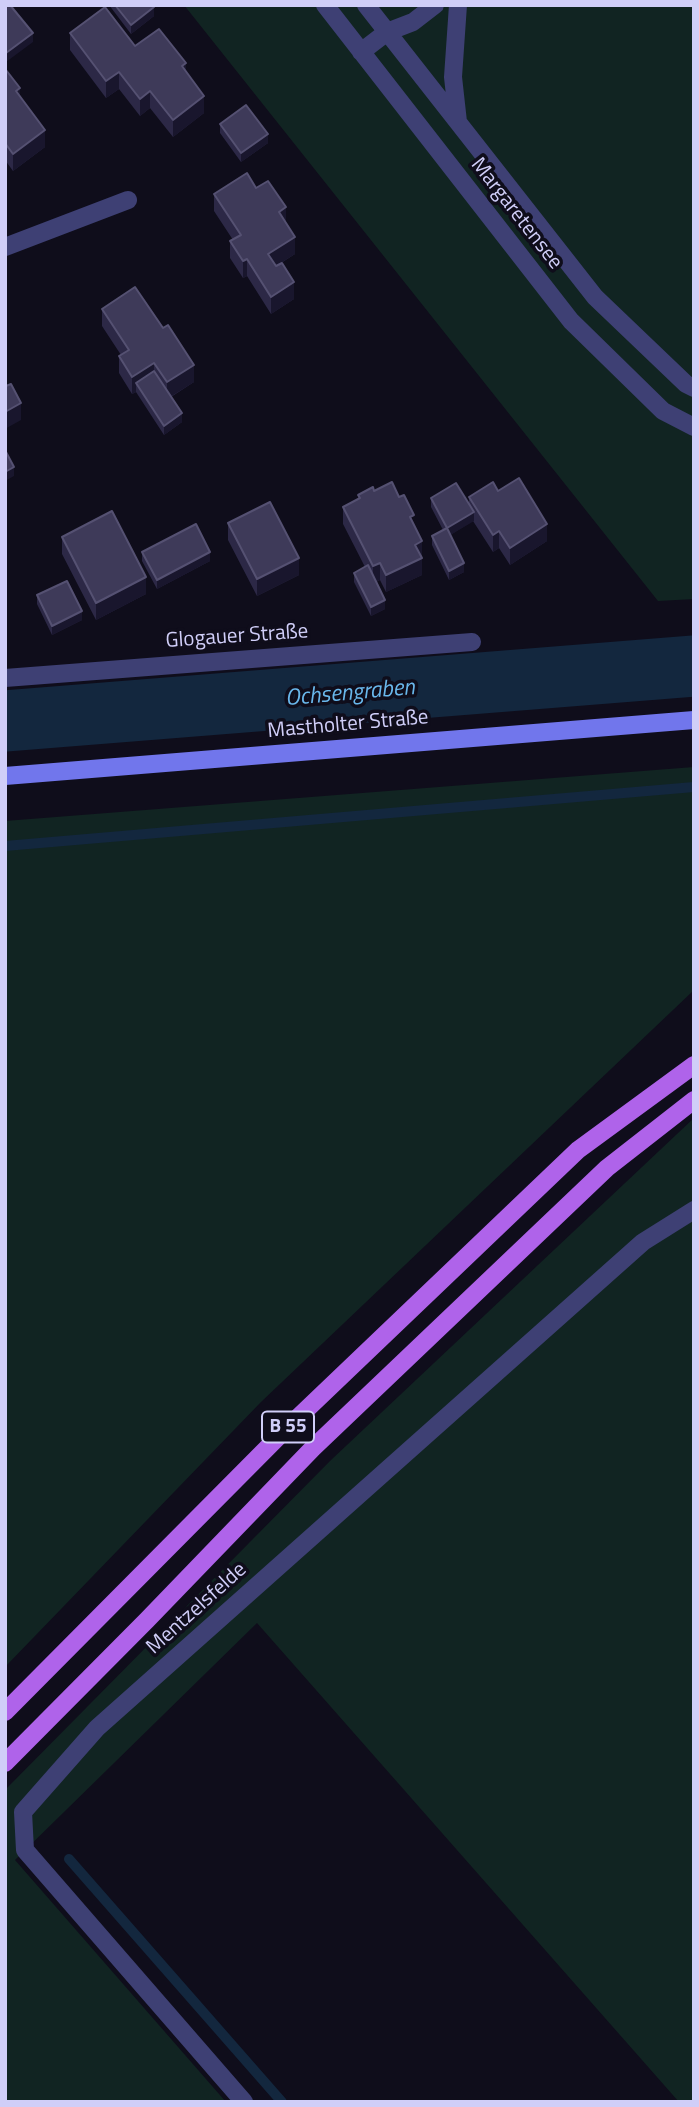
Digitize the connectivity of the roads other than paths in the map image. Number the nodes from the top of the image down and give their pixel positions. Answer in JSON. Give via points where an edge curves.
{"nodes":[{"id":1,"x":325,"y":5,"type":"edge"},
{"id":2,"x":366,"y":5,"type":"edge"},
{"id":3,"x":435,"y":5,"type":"edge"},
{"id":4,"x":458,"y":5,"type":"edge"},
{"id":5,"x":387,"y":32,"type":"junction"},
{"id":6,"x":361,"y":52,"type":"junction"},
{"id":7,"x":458,"y":122,"type":"junction"},
{"id":8,"x":128,"y":200,"type":"dead end"},
{"id":9,"x":5,"y":247,"type":"edge"},
{"id":10,"x":694,"y":388,"type":"edge"},
{"id":11,"x":694,"y":428,"type":"edge"},
{"id":12,"x":472,"y":642,"type":"dead end"},
{"id":13,"x":5,"y":678,"type":"edge"},
{"id":14,"x":694,"y":720,"type":"edge"},
{"id":15,"x":5,"y":776,"type":"edge"},
{"id":16,"x":694,"y":1065,"type":"edge"},
{"id":17,"x":694,"y":1100,"type":"edge"},
{"id":18,"x":694,"y":1210,"type":"edge"},
{"id":19,"x":5,"y":1712,"type":"edge"},
{"id":20,"x":5,"y":1763,"type":"edge"},
{"id":21,"x":244,"y":2102,"type":"edge"}],
"edges":[{"from":1,"to":6,"type":"street","name":"Margaretensee"},
{"from":2,"to":5,"type":"street","name":"Margaretensee"},
{"from":3,"to":5,"type":"street","via":[[413,22]]},
{"from":4,"to":7,"type":"street","via":[[453,78]]},
{"from":5,"to":6,"type":"street"},
{"from":5,"to":7,"type":"street","name":"Margaretensee"},
{"from":6,"to":11,"type":"street","name":"Margaretensee","via":[[571,321],[663,411]]},
{"from":7,"to":10,"type":"street","name":"Margaretensee","via":[[595,297]]},
{"from":8,"to":9,"type":"street"},
{"from":12,"to":13,"type":"street","name":"Glogauer Straße"},
{"from":14,"to":15,"type":"street","name":"Mastholter Straße"},
{"from":16,"to":19,"type":"main road","number":"B 55","via":[[578,1150],[287,1428]]},
{"from":17,"to":20,"type":"main road","number":"B 55","via":[[607,1168],[323,1439]]},
{"from":18,"to":21,"type":"street","name":"Mentzelsfelde","via":[[643,1242],[97,1728],[23,1812],[25,1850]]}]}
